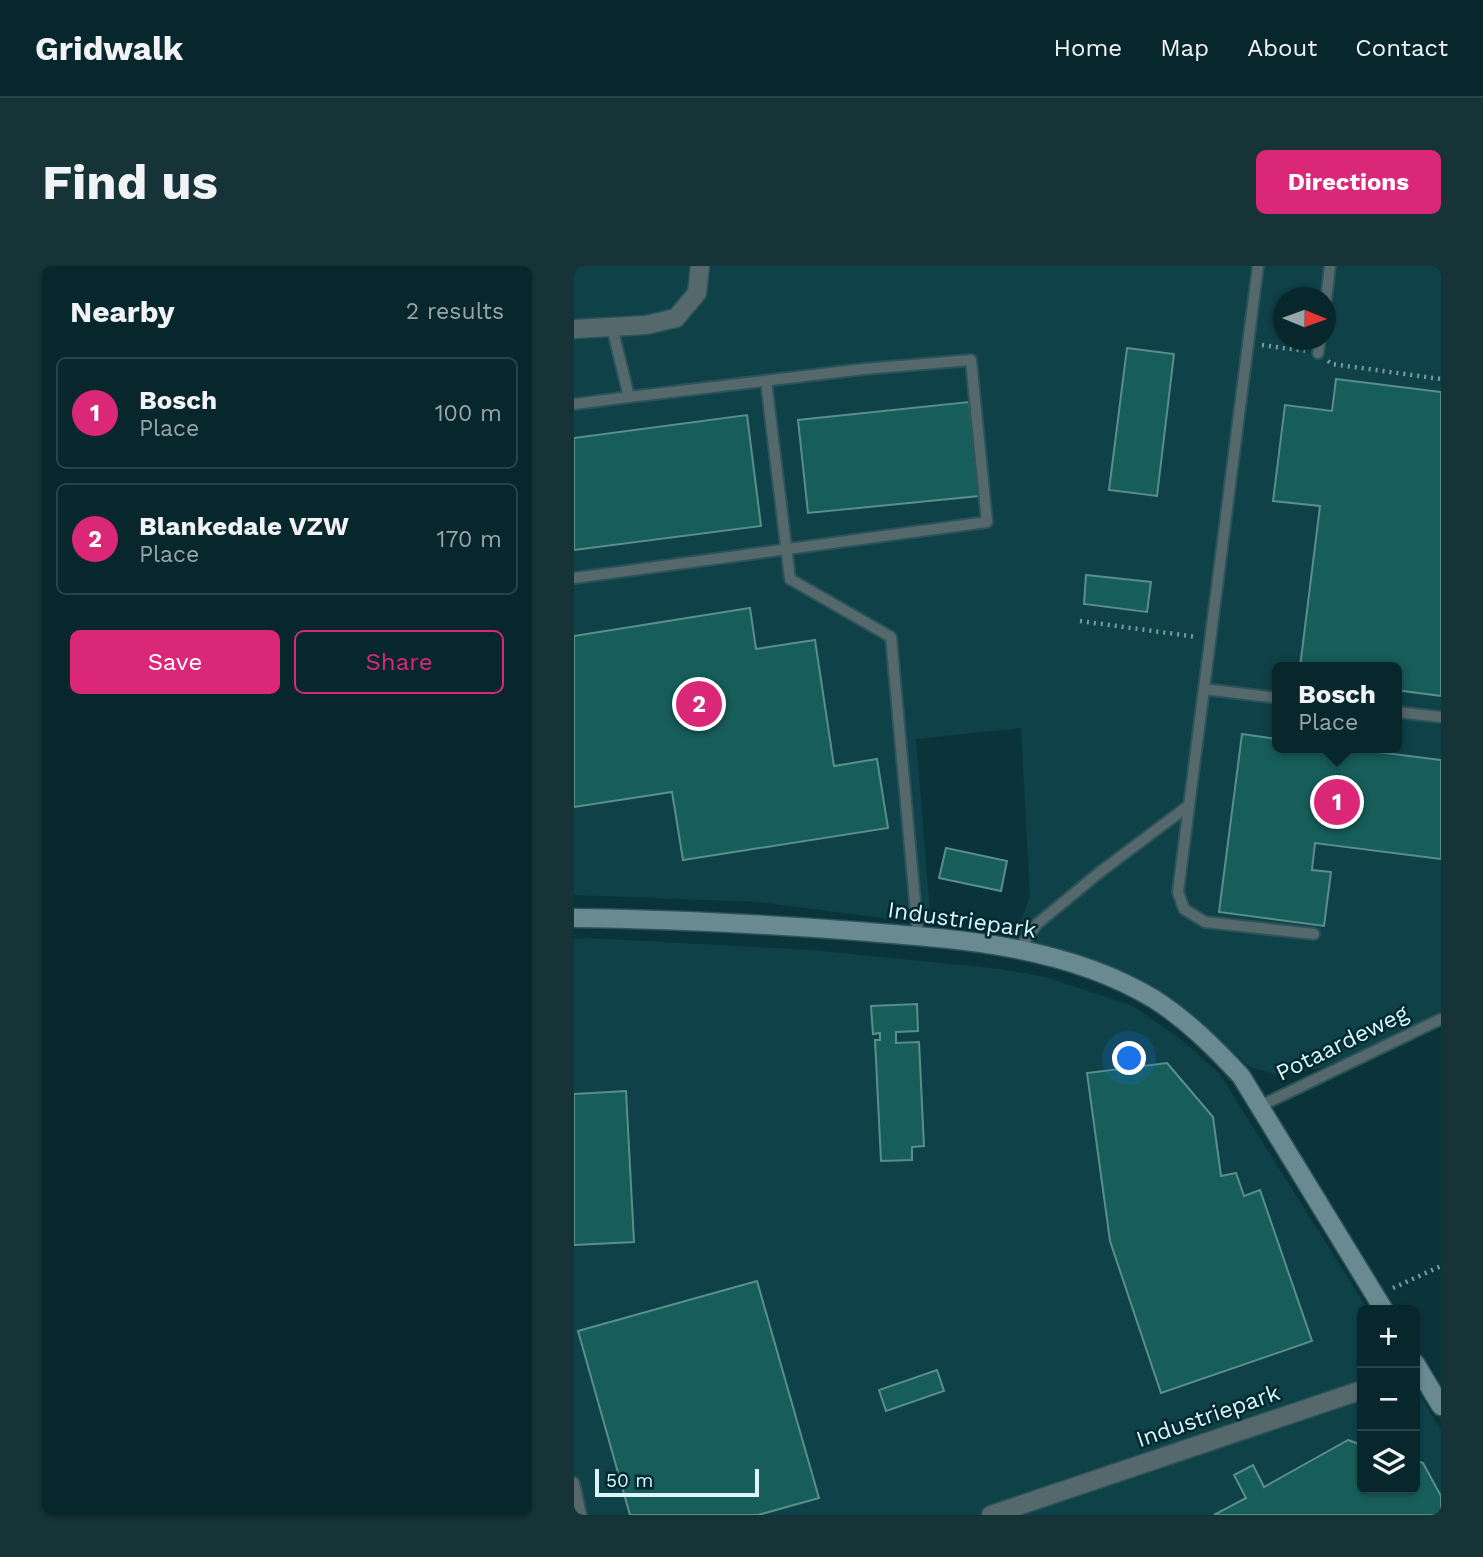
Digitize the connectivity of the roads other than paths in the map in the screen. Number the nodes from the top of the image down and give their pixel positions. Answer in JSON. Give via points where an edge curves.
{"nodes":[{"id":1,"x":700,"y":266,"type":"edge"},
{"id":2,"x":1258,"y":266,"type":"edge"},
{"id":3,"x":1330,"y":266,"type":"edge"},
{"id":4,"x":1327,"y":287,"type":"edge"},
{"id":5,"x":612,"y":327,"type":"junction"},
{"id":6,"x":574,"y":329,"type":"edge"},
{"id":7,"x":1318,"y":350,"type":"edge"},
{"id":8,"x":1318,"y":353,"type":"road end"},
{"id":9,"x":766,"y":381,"type":"junction"},
{"id":10,"x":629,"y":397,"type":"junction"},
{"id":11,"x":574,"y":404,"type":"edge"},
{"id":12,"x":786,"y":548,"type":"junction"},
{"id":13,"x":574,"y":578,"type":"edge"},
{"id":14,"x":1204,"y":689,"type":"junction"},
{"id":15,"x":1272,"y":697,"type":"edge"},
{"id":16,"x":1402,"y":713,"type":"edge"},
{"id":17,"x":1441,"y":717,"type":"edge"},
{"id":18,"x":1188,"y":806,"type":"junction"},
{"id":19,"x":574,"y":918,"type":"edge"},
{"id":20,"x":1314,"y":934,"type":"dead end"},
{"id":21,"x":918,"y":935,"type":"junction"},
{"id":22,"x":1019,"y":949,"type":"junction"},
{"id":23,"x":1441,"y":1019,"type":"edge"},
{"id":24,"x":1260,"y":1106,"type":"junction"},
{"id":25,"x":1380,"y":1303,"type":"edge"},
{"id":26,"x":1420,"y":1375,"type":"edge"},
{"id":27,"x":1357,"y":1392,"type":"edge"},
{"id":28,"x":1441,"y":1406,"type":"edge"},
{"id":29,"x":574,"y":1483,"type":"edge"},
{"id":30,"x":581,"y":1515,"type":"edge"},
{"id":31,"x":991,"y":1515,"type":"edge"}],
"edges":[{"from":1,"to":5,"type":"street","via":[[697,293],[676,318]]},
{"from":2,"to":14,"type":"lane"},
{"from":3,"to":4,"type":"lane"},
{"from":5,"to":6,"type":"street"},
{"from":5,"to":10,"type":"lane"},
{"from":7,"to":8,"type":"lane"},
{"from":9,"to":10,"type":"lane"},
{"from":9,"to":12,"type":"lane"},
{"from":9,"to":12,"type":"lane","via":[[971,360],[987,522]]},
{"from":10,"to":11,"type":"lane"},
{"from":12,"to":13,"type":"lane"},
{"from":12,"to":21,"type":"lane","via":[[790,579],[891,637]]},
{"from":14,"to":15,"type":"lane"},
{"from":14,"to":18,"type":"lane"},
{"from":16,"to":17,"type":"lane"},
{"from":18,"to":20,"type":"lane","via":[[1178,892],[1184,909],[1205,922]]},
{"from":18,"to":22,"type":"lane","via":[[1037,924]]},
{"from":19,"to":21,"type":"street","name":"Industriepark"},
{"from":21,"to":22,"type":"street","name":"Industriepark"},
{"from":22,"to":24,"type":"street","name":"Industriepark","via":[[1079,965],[1154,999],[1213,1045]]},
{"from":23,"to":24,"type":"lane","name":"Potaardeweg"},
{"from":24,"to":25,"type":"street","name":"Industriepark"},
{"from":26,"to":28,"type":"street"},
{"from":27,"to":31,"type":"street","name":"Industriepark"},
{"from":29,"to":30,"type":"lane"}]}
